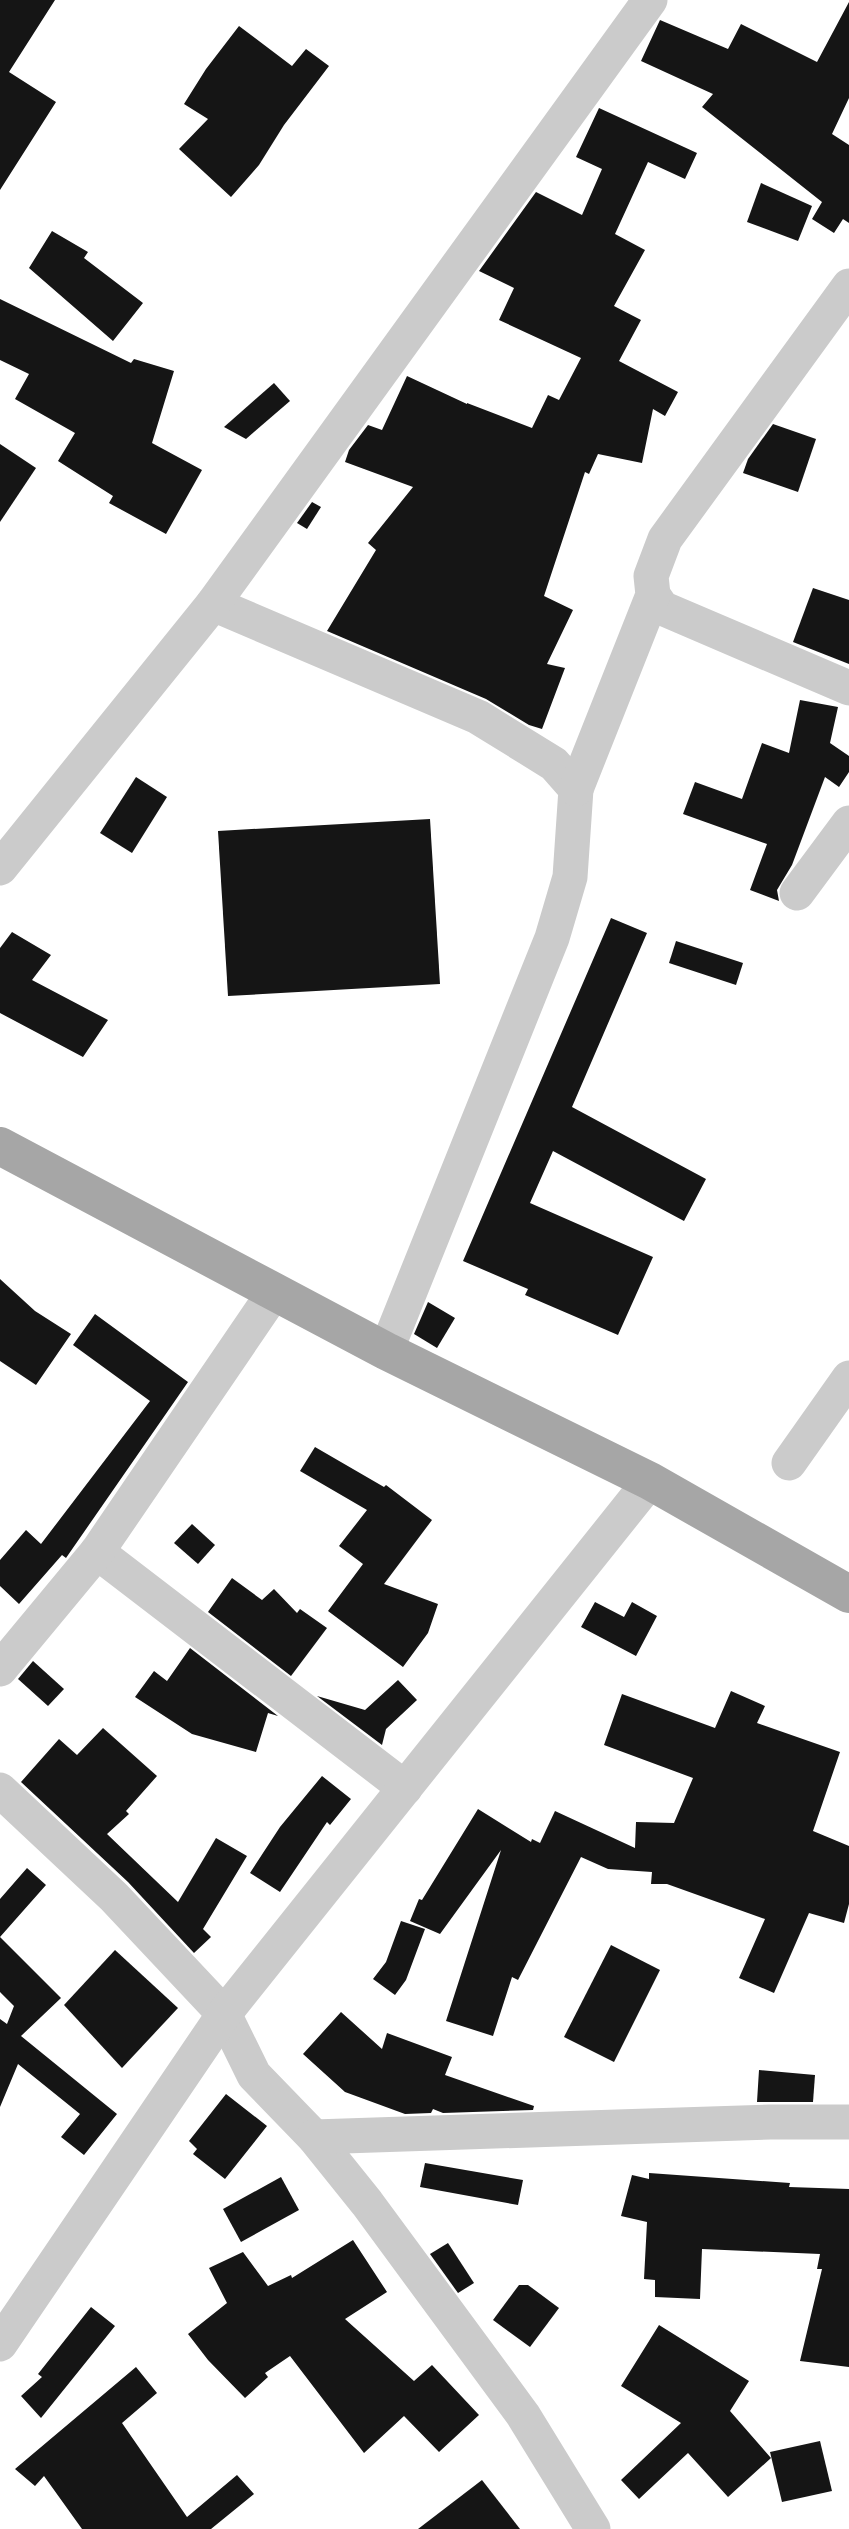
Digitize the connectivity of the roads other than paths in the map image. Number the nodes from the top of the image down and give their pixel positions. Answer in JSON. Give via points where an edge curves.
{"nodes":[{"id":1,"x":650,"y":0,"type":"edge"},
{"id":2,"x":849,"y":286,"type":"edge"},
{"id":3,"x":653,"y":595,"type":"junction"},
{"id":4,"x":213,"y":604,"type":"junction"},
{"id":5,"x":849,"y":688,"type":"edge"},
{"id":6,"x":576,"y":789,"type":"junction"},
{"id":7,"x":849,"y":823,"type":"edge"},
{"id":8,"x":0,"y":868,"type":"edge"},
{"id":9,"x":797,"y":893,"type":"dead end"},
{"id":10,"x":0,"y":1146,"type":"edge"},
{"id":11,"x":275,"y":1291,"type":"junction"},
{"id":12,"x":386,"y":1351,"type":"junction"},
{"id":13,"x":849,"y":1378,"type":"edge"},
{"id":14,"x":789,"y":1463,"type":"dead end"},
{"id":15,"x":650,"y":1482,"type":"junction"},
{"id":16,"x":97,"y":1552,"type":"junction"},
{"id":17,"x":849,"y":1594,"type":"edge"},
{"id":18,"x":0,"y":1669,"type":"edge"},
{"id":19,"x":405,"y":1788,"type":"junction"},
{"id":20,"x":0,"y":1790,"type":"edge"},
{"id":21,"x":224,"y":2014,"type":"junction"},
{"id":22,"x":849,"y":2122,"type":"edge"},
{"id":23,"x":314,"y":2137,"type":"junction"},
{"id":24,"x":0,"y":2344,"type":"edge"},
{"id":25,"x":593,"y":2529,"type":"edge"}],
"edges":[{"from":1,"to":4,"type":"street"},
{"from":2,"to":3,"type":"street","via":[[665,539],[651,576]]},
{"from":3,"to":5,"type":"street","via":[[662,608]]},
{"from":3,"to":6,"type":"street"},
{"from":4,"to":6,"type":"street","via":[[478,717],[554,764]]},
{"from":4,"to":8,"type":"street"},
{"from":6,"to":12,"type":"street","via":[[570,877],[552,938]]},
{"from":7,"to":9,"type":"street"},
{"from":10,"to":11,"type":"main road"},
{"from":11,"to":12,"type":"main road"},
{"from":11,"to":16,"type":"street"},
{"from":12,"to":15,"type":"main road"},
{"from":13,"to":14,"type":"street"},
{"from":15,"to":17,"type":"main road"},
{"from":15,"to":19,"type":"street"},
{"from":16,"to":18,"type":"street"},
{"from":16,"to":19,"type":"street"},
{"from":19,"to":21,"type":"street"},
{"from":20,"to":21,"type":"street","via":[[114,1897]]},
{"from":21,"to":23,"type":"street","via":[[254,2075]]},
{"from":21,"to":24,"type":"street"},
{"from":22,"to":23,"type":"street"},
{"from":23,"to":25,"type":"street","via":[[523,2415]]}]}
